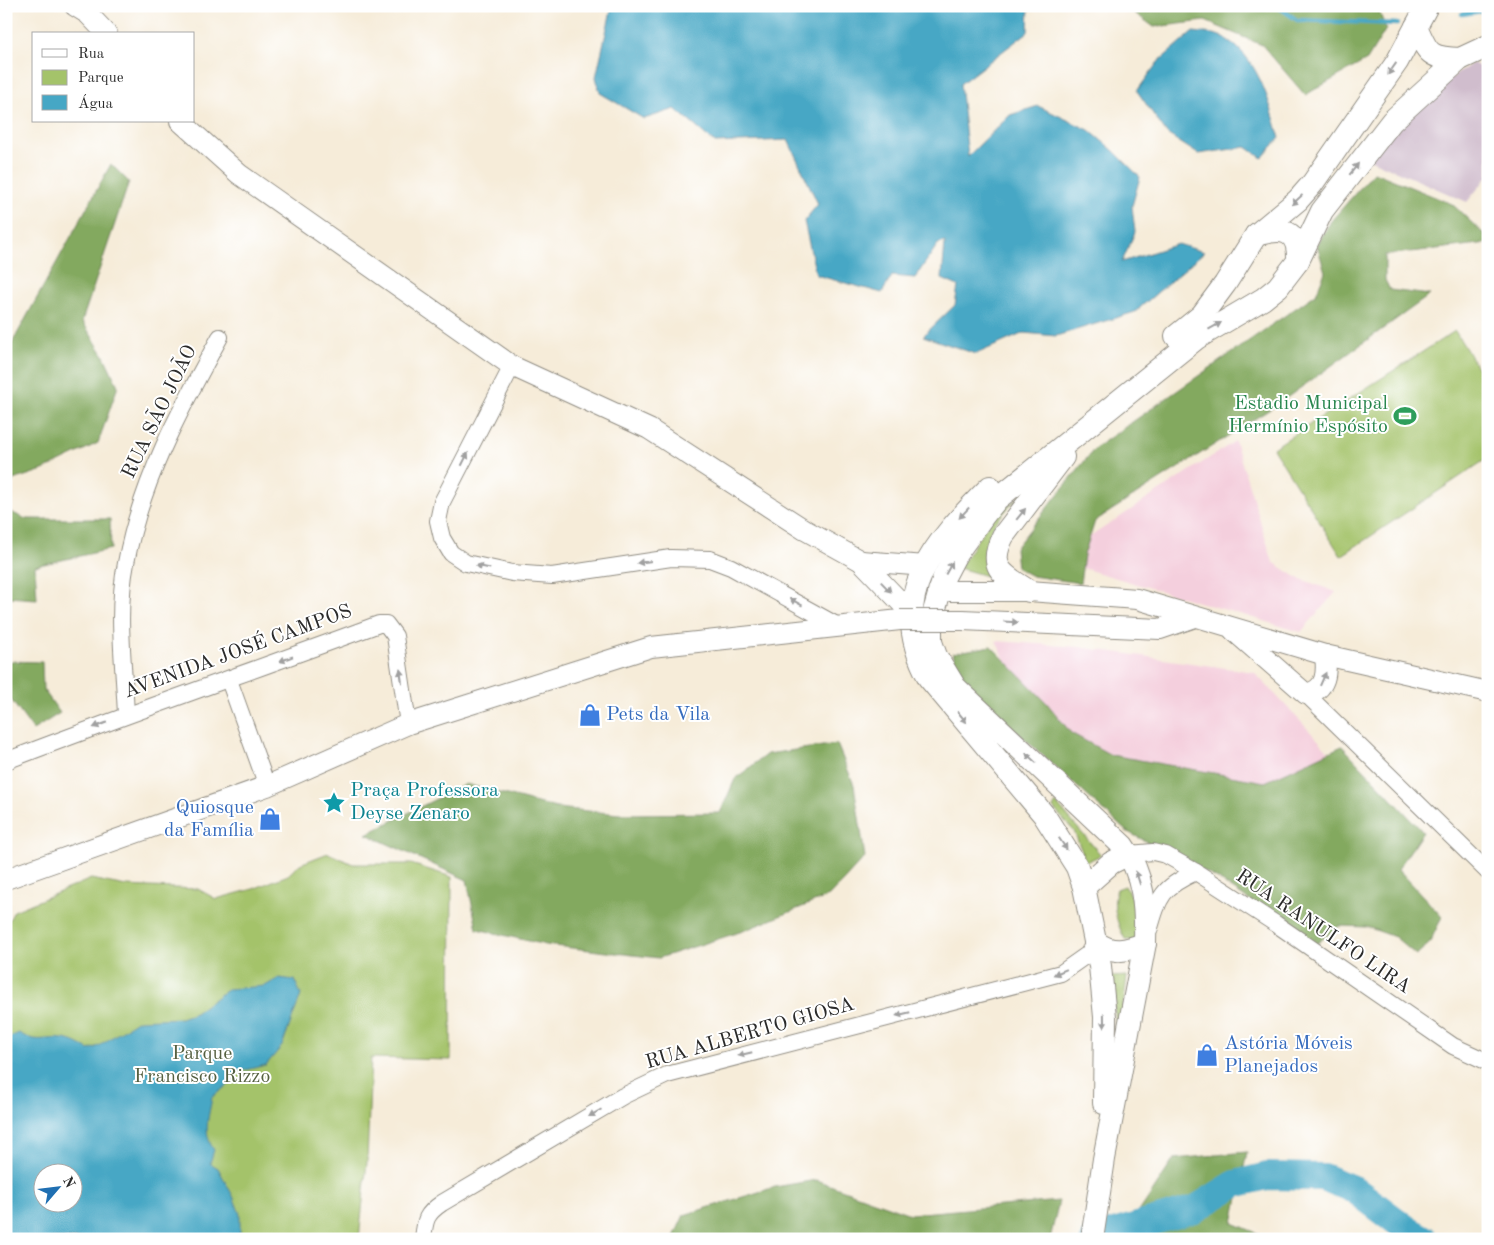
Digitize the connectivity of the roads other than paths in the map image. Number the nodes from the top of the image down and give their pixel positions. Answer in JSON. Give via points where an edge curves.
{"nodes":[{"id":1,"x":75,"y":6,"type":"edge"},
{"id":2,"x":1427,"y":6,"type":"edge"},
{"id":3,"x":1418,"y":16,"type":"edge"},
{"id":4,"x":105,"y":32,"type":"edge"},
{"id":5,"x":1488,"y":46,"type":"edge"},
{"id":6,"x":1460,"y":59,"type":"junction"},
{"id":7,"x":181,"y":122,"type":"edge"},
{"id":8,"x":1256,"y":235,"type":"junction"},
{"id":9,"x":1298,"y":261,"type":"junction"},
{"id":10,"x":220,"y":337,"type":"dead end"},
{"id":11,"x":512,"y":366,"type":"junction"},
{"id":12,"x":1081,"y":432,"type":"junction"},
{"id":13,"x":861,"y":561,"type":"junction"},
{"id":14,"x":926,"y":566,"type":"junction"},
{"id":15,"x":938,"y":591,"type":"junction"},
{"id":16,"x":1029,"y":592,"type":"junction"},
{"id":17,"x":1137,"y":599,"type":"junction"},
{"id":18,"x":905,"y":616,"type":"junction"},
{"id":19,"x":1195,"y":617,"type":"junction"},
{"id":20,"x":838,"y":626,"type":"junction"},
{"id":21,"x":1230,"y":628,"type":"junction"},
{"id":22,"x":1160,"y":630,"type":"junction"},
{"id":23,"x":1300,"y":648,"type":"junction"},
{"id":24,"x":1325,"y":655,"type":"junction"},
{"id":25,"x":1278,"y":671,"type":"junction"},
{"id":26,"x":229,"y":680,"type":"junction"},
{"id":27,"x":1488,"y":692,"type":"edge"},
{"id":28,"x":1306,"y":694,"type":"junction"},
{"id":29,"x":126,"y":715,"type":"junction"},
{"id":30,"x":408,"y":724,"type":"junction"},
{"id":31,"x":6,"y":761,"type":"edge"},
{"id":32,"x":267,"y":786,"type":"junction"},
{"id":33,"x":1129,"y":854,"type":"junction"},
{"id":34,"x":1196,"y":872,"type":"junction"},
{"id":35,"x":1488,"y":872,"type":"edge"},
{"id":36,"x":7,"y":876,"type":"edge"},
{"id":37,"x":1084,"y":887,"type":"junction"},
{"id":38,"x":1095,"y":941,"type":"junction"},
{"id":39,"x":1145,"y":943,"type":"junction"},
{"id":40,"x":1488,"y":1062,"type":"edge"},
{"id":41,"x":1104,"y":1159,"type":"junction"},
{"id":42,"x":423,"y":1239,"type":"edge"},
{"id":43,"x":1092,"y":1239,"type":"edge"}],
"edges":[{"from":1,"to":4,"type":"street"},
{"from":2,"to":3,"type":"main road"},
{"from":3,"to":6,"type":"main road","via":[[1422,42],[1433,55],[1439,59]]},
{"from":3,"to":8,"type":"main road","one_way":true,"via":[[1397,62],[1312,184]]},
{"from":5,"to":6,"type":"main road"},
{"from":9,"to":6,"type":"main road","one_way":true,"via":[[1322,211],[1392,121]]},
{"from":7,"to":11,"type":"street","via":[[239,174]]},
{"from":8,"to":9,"type":"main road","via":[[1277,229],[1290,234],[1296,241]]},
{"from":8,"to":14,"type":"main road","one_way":true,"via":[[1202,315],[992,485],[953,525]]},
{"from":12,"to":9,"type":"main road","one_way":true,"via":[[1202,334],[1270,293]]},
{"from":10,"to":29,"type":"street","name":"RUA SÃO JOÃO","via":[[174,422],[144,492],[125,564],[121,615]]},
{"from":11,"to":13,"type":"street","via":[[649,429],[805,530]]},
{"from":20,"to":11,"type":"street","one_way":true,"via":[[731,567],[710,560],[671,558],[552,576],[512,573],[466,563],[451,553],[442,538],[438,521],[442,502]]},
{"from":15,"to":12,"type":"main road","one_way":true,"via":[[956,554],[997,499]]},
{"from":16,"to":12,"type":"main road","one_way":true,"via":[[1005,576],[997,566],[998,546]]},
{"from":13,"to":14,"type":"street"},
{"from":13,"to":18,"type":"street","one_way":true},
{"from":14,"to":18,"type":"main road"},
{"from":15,"to":16,"type":"street"},
{"from":33,"to":15,"type":"main road","one_way":true,"via":[[956,687],[931,642],[931,622]]},
{"from":16,"to":17,"type":"street"},
{"from":17,"to":19,"type":"street"},
{"from":17,"to":22,"type":"street"},
{"from":18,"to":20,"type":"street"},
{"from":18,"to":22,"type":"street","one_way":true,"bridge":true},
{"from":18,"to":37,"type":"main road","one_way":true,"via":[[929,678],[1044,815],[1068,851]]},
{"from":19,"to":21,"type":"street"},
{"from":19,"to":22,"type":"street"},
{"from":20,"to":30,"type":"street","via":[[651,646]]},
{"from":21,"to":23,"type":"street"},
{"from":21,"to":25,"type":"street"},
{"from":23,"to":24,"type":"street"},
{"from":23,"to":25,"type":"street","via":[[1281,662]]},
{"from":24,"to":27,"type":"street"},
{"from":28,"to":24,"type":"street","one_way":true,"via":[[1314,692],[1324,682],[1327,674]]},
{"from":25,"to":28,"type":"street"},
{"from":26,"to":29,"type":"street","name":"AVENIDA JOSÉ CAMPOS"},
{"from":30,"to":26,"type":"street","name":"AVENIDA JOSÉ CAMPOS","one_way":true,"via":[[395,636],[386,624]]},
{"from":26,"to":32,"type":"street"},
{"from":28,"to":35,"type":"street"},
{"from":29,"to":31,"type":"street","name":"AVENIDA JOSÉ CAMPOS","one_way":true},
{"from":30,"to":32,"type":"street"},
{"from":32,"to":36,"type":"street"},
{"from":33,"to":34,"type":"street","name":"RUA RANULFO LIRA","via":[[1153,852]]},
{"from":33,"to":37,"type":"main road","via":[[1111,863]]},
{"from":39,"to":33,"type":"main road","one_way":true,"via":[[1146,909]]},
{"from":34,"to":39,"type":"street","via":[[1174,882],[1162,894]]},
{"from":34,"to":40,"type":"street","name":"RUA RANULFO LIRA","via":[[1453,1046]]},
{"from":37,"to":38,"type":"main road"},
{"from":38,"to":39,"type":"main road","via":[[1104,949],[1125,951]]},
{"from":38,"to":41,"type":"main road","one_way":true,"via":[[1105,1017]]},
{"from":38,"to":42,"type":"street","name":"RUA ALBERTO GIOSA","one_way":true,"via":[[1088,954],[1061,973],[667,1075],[623,1096],[436,1207],[429,1212],[424,1224]]},
{"from":39,"to":41,"type":"main road"},
{"from":41,"to":43,"type":"main road"}]}
